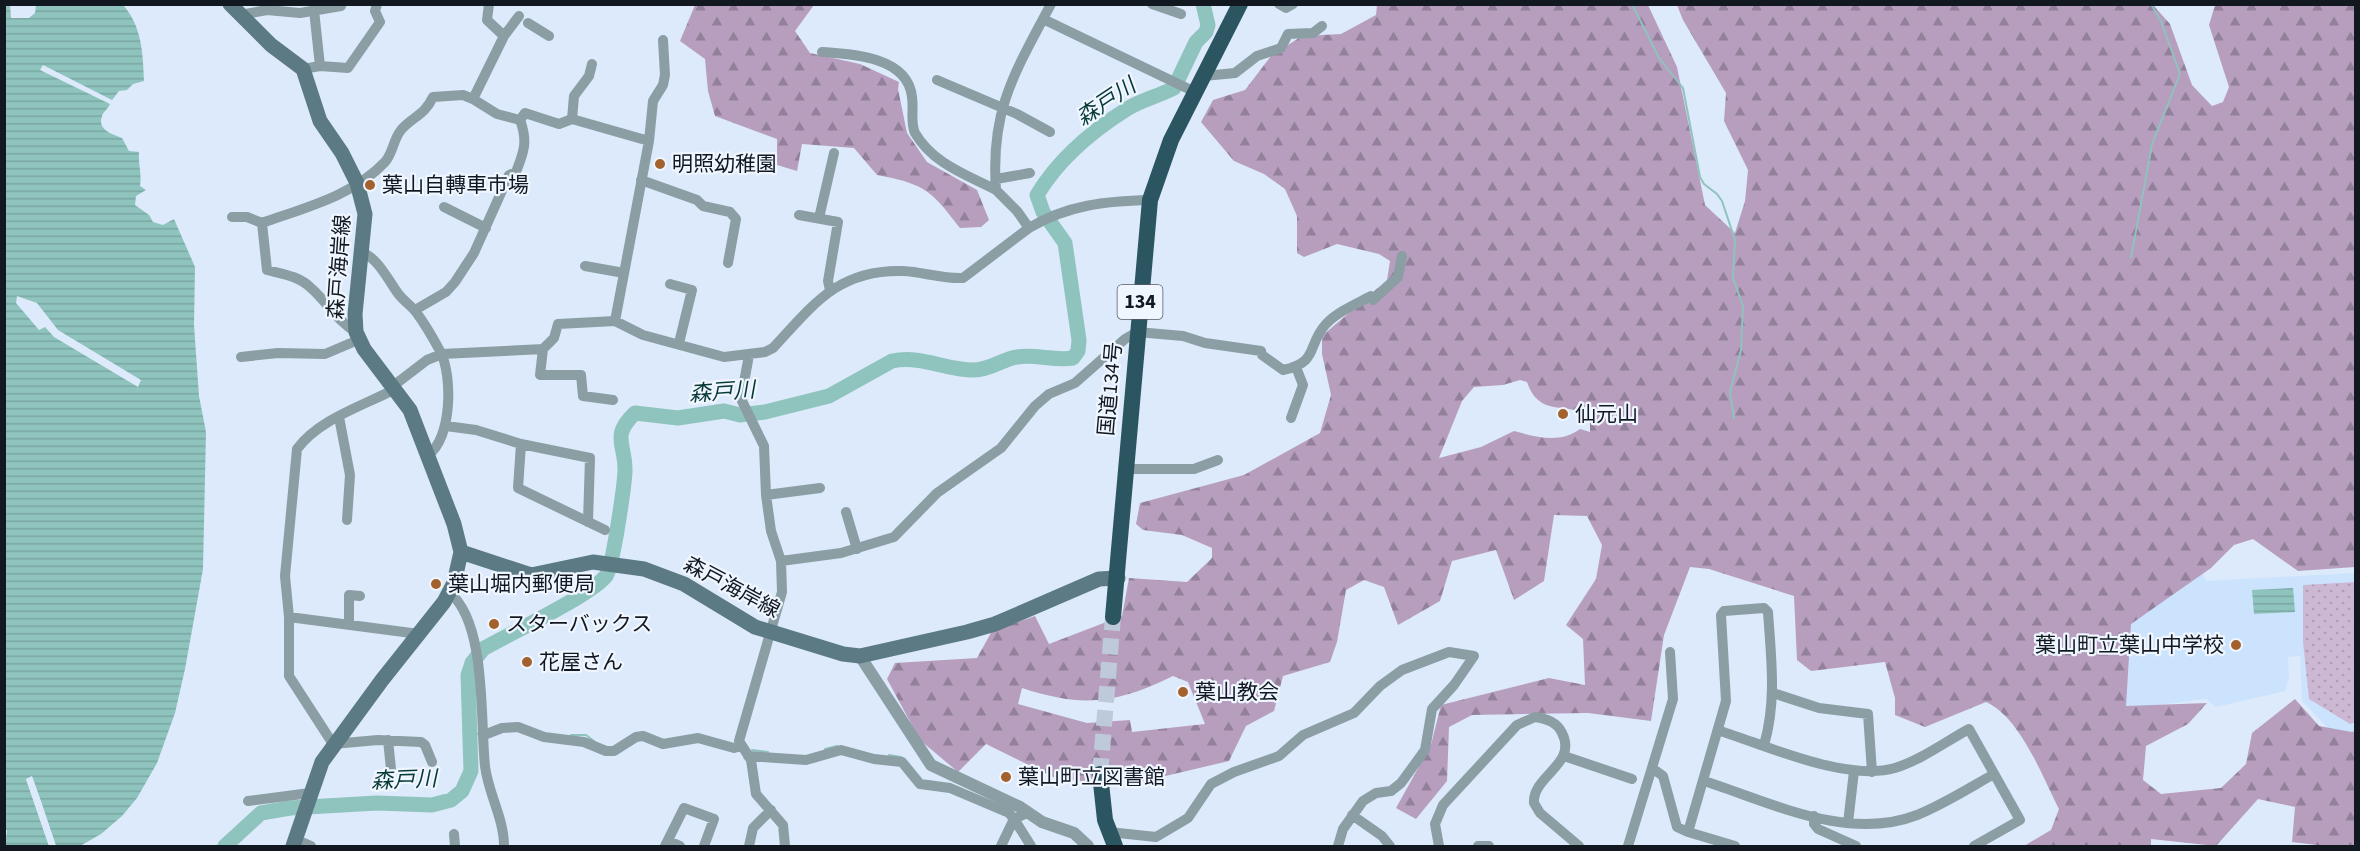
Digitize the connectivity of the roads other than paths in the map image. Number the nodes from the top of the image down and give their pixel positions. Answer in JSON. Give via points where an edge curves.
{"nodes":[{"id":1,"x":385,"y":4,"type":"edge"},
{"id":2,"x":489,"y":4,"type":"edge"},
{"id":3,"x":1051,"y":4,"type":"edge"},
{"id":4,"x":1152,"y":4,"type":"edge"},
{"id":5,"x":1240,"y":4,"type":"edge"},
{"id":6,"x":1279,"y":4,"type":"edge"},
{"id":7,"x":1293,"y":4,"type":"edge"},
{"id":8,"x":341,"y":6,"type":"dead end"},
{"id":9,"x":235,"y":10,"type":"edge"},
{"id":10,"x":314,"y":10,"type":"junction"},
{"id":11,"x":377,"y":10,"type":"edge"},
{"id":12,"x":1181,"y":14,"type":"dead end"},
{"id":13,"x":1043,"y":20,"type":"junction"},
{"id":14,"x":1322,"y":27,"type":"dead end"},
{"id":15,"x":504,"y":36,"type":"junction"},
{"id":16,"x":549,"y":36,"type":"dead end"},
{"id":17,"x":663,"y":40,"type":"dead end"},
{"id":18,"x":822,"y":52,"type":"dead end"},
{"id":19,"x":592,"y":64,"type":"dead end"},
{"id":20,"x":320,"y":66,"type":"junction"},
{"id":21,"x":303,"y":69,"type":"junction"},
{"id":22,"x":1204,"y":76,"type":"junction"},
{"id":23,"x":937,"y":80,"type":"dead end"},
{"id":24,"x":1188,"y":89,"type":"junction"},
{"id":25,"x":474,"y":99,"type":"junction"},
{"id":26,"x":1002,"y":108,"type":"junction"},
{"id":27,"x":572,"y":119,"type":"junction"},
{"id":28,"x":520,"y":120,"type":"junction"},
{"id":29,"x":1050,"y":132,"type":"dead end"},
{"id":30,"x":649,"y":141,"type":"junction"},
{"id":31,"x":834,"y":153,"type":"dead end"},
{"id":32,"x":1030,"y":173,"type":"dead end"},
{"id":33,"x":640,"y":180,"type":"junction"},
{"id":34,"x":357,"y":183,"type":"junction"},
{"id":35,"x":996,"y":185,"type":"junction"},
{"id":36,"x":1150,"y":200,"type":"junction"},
{"id":37,"x":444,"y":207,"type":"dead end"},
{"id":38,"x":799,"y":216,"type":"dead end"},
{"id":39,"x":232,"y":218,"type":"dead end"},
{"id":40,"x":819,"y":218,"type":"junction"},
{"id":41,"x":262,"y":223,"type":"junction"},
{"id":42,"x":486,"y":228,"type":"junction"},
{"id":43,"x":1029,"y":228,"type":"junction"},
{"id":44,"x":361,"y":252,"type":"junction"},
{"id":45,"x":1402,"y":256,"type":"dead end"},
{"id":46,"x":728,"y":263,"type":"dead end"},
{"id":47,"x":585,"y":267,"type":"dead end"},
{"id":48,"x":624,"y":273,"type":"junction"},
{"id":49,"x":670,"y":284,"type":"dead end"},
{"id":50,"x":830,"y":290,"type":"junction"},
{"id":51,"x":415,"y":310,"type":"junction"},
{"id":52,"x":615,"y":321,"type":"junction"},
{"id":53,"x":1137,"y":332,"type":"junction"},
{"id":54,"x":357,"y":336,"type":"junction"},
{"id":55,"x":679,"y":343,"type":"junction"},
{"id":56,"x":543,"y":349,"type":"junction"},
{"id":57,"x":442,"y":354,"type":"junction"},
{"id":58,"x":749,"y":355,"type":"junction"},
{"id":59,"x":241,"y":357,"type":"dead end"},
{"id":60,"x":1296,"y":367,"type":"junction"},
{"id":61,"x":394,"y":388,"type":"junction"},
{"id":62,"x":613,"y":400,"type":"dead end"},
{"id":63,"x":339,"y":417,"type":"junction"},
{"id":64,"x":1291,"y":418,"type":"dead end"},
{"id":65,"x":446,"y":426,"type":"junction"},
{"id":66,"x":521,"y":444,"type":"junction"},
{"id":67,"x":428,"y":455,"type":"junction"},
{"id":68,"x":1218,"y":460,"type":"dead end"},
{"id":69,"x":1126,"y":469,"type":"junction"},
{"id":70,"x":820,"y":488,"type":"dead end"},
{"id":71,"x":766,"y":495,"type":"junction"},
{"id":72,"x":846,"y":512,"type":"dead end"},
{"id":73,"x":347,"y":520,"type":"dead end"},
{"id":74,"x":588,"y":522,"type":"junction"},
{"id":75,"x":605,"y":530,"type":"dead end"},
{"id":76,"x":857,"y":549,"type":"junction"},
{"id":77,"x":461,"y":552,"type":"junction"},
{"id":78,"x":781,"y":561,"type":"junction"},
{"id":79,"x":1118,"y":578,"type":"junction"},
{"id":80,"x":450,"y":593,"type":"junction"},
{"id":81,"x":360,"y":596,"type":"dead end"},
{"id":82,"x":289,"y":617,"type":"junction"},
{"id":83,"x":1113,"y":617,"type":"tunnel mouth"},
{"id":84,"x":349,"y":623,"type":"junction"},
{"id":85,"x":772,"y":633,"type":"junction"},
{"id":86,"x":418,"y":634,"type":"junction"},
{"id":87,"x":1671,"y":652,"type":"dead end"},
{"id":88,"x":860,"y":656,"type":"junction"},
{"id":89,"x":1773,"y":693,"type":"junction"},
{"id":90,"x":484,"y":731,"type":"junction"},
{"id":91,"x":1720,"y":731,"type":"junction"},
{"id":92,"x":388,"y":740,"type":"junction"},
{"id":93,"x":333,"y":744,"type":"junction"},
{"id":94,"x":1764,"y":745,"type":"junction"},
{"id":95,"x":741,"y":746,"type":"junction"},
{"id":96,"x":748,"y":756,"type":"junction"},
{"id":97,"x":1564,"y":756,"type":"junction"},
{"id":98,"x":432,"y":762,"type":"dead end"},
{"id":99,"x":1652,"y":768,"type":"junction"},
{"id":100,"x":391,"y":769,"type":"dead end"},
{"id":101,"x":1854,"y":771,"type":"junction"},
{"id":102,"x":1872,"y":772,"type":"junction"},
{"id":103,"x":1100,"y":774,"type":"tunnel mouth"},
{"id":104,"x":1995,"y":774,"type":"junction"},
{"id":105,"x":1632,"y":779,"type":"dead end"},
{"id":106,"x":1704,"y":781,"type":"junction"},
{"id":107,"x":310,"y":793,"type":"junction"},
{"id":108,"x":248,"y":801,"type":"dead end"},
{"id":109,"x":771,"y":810,"type":"junction"},
{"id":110,"x":1352,"y":814,"type":"junction"},
{"id":111,"x":1021,"y":816,"type":"junction"},
{"id":112,"x":1814,"y":816,"type":"junction"},
{"id":113,"x":1848,"y":823,"type":"junction"},
{"id":114,"x":1688,"y":832,"type":"junction"},
{"id":115,"x":454,"y":834,"type":"dead end"},
{"id":116,"x":1112,"y":839,"type":"edge"},
{"id":117,"x":296,"y":842,"type":"edge"},
{"id":118,"x":667,"y":844,"type":"edge"},
{"id":119,"x":311,"y":846,"type":"edge"},
{"id":120,"x":455,"y":846,"type":"edge"},
{"id":121,"x":504,"y":846,"type":"edge"},
{"id":122,"x":680,"y":846,"type":"edge"},
{"id":123,"x":704,"y":846,"type":"edge"},
{"id":124,"x":749,"y":846,"type":"edge"},
{"id":125,"x":785,"y":846,"type":"edge"},
{"id":126,"x":1001,"y":846,"type":"edge"},
{"id":127,"x":1031,"y":846,"type":"edge"},
{"id":128,"x":1088,"y":846,"type":"edge"},
{"id":129,"x":1338,"y":846,"type":"edge"},
{"id":130,"x":1390,"y":846,"type":"edge"},
{"id":131,"x":1439,"y":846,"type":"edge"},
{"id":132,"x":1478,"y":846,"type":"edge"},
{"id":133,"x":1489,"y":846,"type":"edge"},
{"id":134,"x":1579,"y":846,"type":"edge"},
{"id":135,"x":1628,"y":846,"type":"edge"},
{"id":136,"x":1735,"y":846,"type":"edge"},
{"id":137,"x":1857,"y":846,"type":"edge"},
{"id":138,"x":1974,"y":846,"type":"edge"}],
"edges":[{"from":1,"to":11,"type":"street"},
{"from":2,"to":15,"type":"street","via":[[487,20]]},
{"from":3,"to":13,"type":"street"},
{"from":4,"to":12,"type":"street"},
{"from":5,"to":22,"type":"highway","name":"国道134号","number":"134"},
{"from":6,"to":7,"type":"street","via":[[1286,8]]},
{"from":8,"to":10,"type":"street"},
{"from":9,"to":10,"type":"street"},
{"from":9,"to":21,"type":"main road"},
{"from":10,"to":20,"type":"street"},
{"from":11,"to":20,"type":"street","via":[[380,22],[348,69]]},
{"from":13,"to":24,"type":"street"},
{"from":13,"to":26,"type":"street","via":[[1012,77]]},
{"from":14,"to":22,"type":"street","via":[[1313,33],[1288,34],[1281,48],[1257,56],[1235,73]]},
{"from":15,"to":16,"type":"street","via":[[524,19]]},
{"from":15,"to":25,"type":"street"},
{"from":17,"to":30,"type":"street","via":[[665,75],[653,101]]},
{"from":18,"to":35,"type":"street","via":[[858,56],[902,72],[912,96],[913,130],[923,144],[954,170]]},
{"from":19,"to":27,"type":"street","via":[[589,76],[574,96]]},
{"from":20,"to":21,"type":"street"},
{"from":21,"to":34,"type":"main road","name":"森戸海岸線","via":[[320,121]]},
{"from":22,"to":24,"type":"highway","name":"国道134号","number":"134"},
{"from":23,"to":26,"type":"street"},
{"from":24,"to":36,"type":"highway","name":"国道134号","number":"134"},
{"from":25,"to":28,"type":"street","via":[[497,114]]},
{"from":25,"to":34,"type":"street","via":[[463,95],[433,97],[420,116],[399,132],[384,163]]},
{"from":26,"to":29,"type":"street"},
{"from":26,"to":35,"type":"street"},
{"from":27,"to":28,"type":"street","via":[[560,124],[525,113]]},
{"from":27,"to":30,"type":"street"},
{"from":28,"to":42,"type":"street","via":[[526,145]]},
{"from":30,"to":33,"type":"street"},
{"from":31,"to":40,"type":"street"},
{"from":32,"to":35,"type":"street"},
{"from":33,"to":46,"type":"street","via":[[698,200],[703,206],[730,212],[736,219]]},
{"from":33,"to":48,"type":"street"},
{"from":34,"to":41,"type":"street","via":[[341,194]]},
{"from":34,"to":44,"type":"main road","name":"森戸海岸線","via":[[364,207]]},
{"from":35,"to":43,"type":"street"},
{"from":36,"to":43,"type":"street","via":[[1098,203],[1052,214]]},
{"from":36,"to":53,"type":"highway","name":"国道134号","number":"134"},
{"from":37,"to":42,"type":"street"},
{"from":38,"to":40,"type":"street"},
{"from":39,"to":41,"type":"street","via":[[247,217]]},
{"from":40,"to":50,"type":"street","via":[[838,222]]},
{"from":41,"to":54,"type":"street","via":[[267,270],[298,278],[311,287]]},
{"from":42,"to":51,"type":"street","via":[[455,282],[446,292]]},
{"from":43,"to":50,"type":"street","via":[[963,278],[893,271],[843,282]]},
{"from":44,"to":51,"type":"street","via":[[371,256],[403,302]]},
{"from":44,"to":54,"type":"main road","name":"森戸海岸線"},
{"from":45,"to":60,"type":"street","via":[[1398,277],[1379,298],[1373,300],[1371,296],[1327,323],[1307,361]]},
{"from":47,"to":48,"type":"street"},
{"from":48,"to":52,"type":"street"},
{"from":49,"to":55,"type":"street","via":[[692,290]]},
{"from":50,"to":58,"type":"street","via":[[773,348]]},
{"from":51,"to":57,"type":"street"},
{"from":52,"to":55,"type":"street","via":[[643,335]]},
{"from":52,"to":56,"type":"street","via":[[558,324],[554,338]]},
{"from":53,"to":60,"type":"street","via":[[1252,348],[1283,370]]},
{"from":53,"to":69,"type":"highway","name":"国道134号","number":"134"},
{"from":53,"to":76,"type":"street","via":[[1075,383],[1049,394],[1001,448],[937,493],[894,537]]},
{"from":54,"to":59,"type":"street","via":[[325,354]]},
{"from":54,"to":61,"type":"main road","name":"森戸海岸線"},
{"from":55,"to":58,"type":"street","via":[[710,355]]},
{"from":56,"to":57,"type":"street"},
{"from":56,"to":62,"type":"street","via":[[540,375],[581,375],[583,396]]},
{"from":57,"to":61,"type":"street","via":[[427,360]]},
{"from":57,"to":65,"type":"street"},
{"from":58,"to":71,"type":"street","via":[[742,403],[764,446]]},
{"from":60,"to":64,"type":"street","via":[[1303,385]]},
{"from":61,"to":63,"type":"street"},
{"from":61,"to":67,"type":"main road","name":"森戸海岸線","via":[[410,410]]},
{"from":63,"to":73,"type":"street","via":[[350,475]]},
{"from":63,"to":82,"type":"street","via":[[303,440],[297,449],[285,576]]},
{"from":65,"to":66,"type":"street","via":[[476,430]]},
{"from":65,"to":67,"type":"street","via":[[435,450]]},
{"from":66,"to":74,"type":"street","via":[[518,488]]},
{"from":66,"to":74,"type":"street","via":[[590,458]]},
{"from":67,"to":77,"type":"main road","name":"森戸海岸線"},
{"from":68,"to":69,"type":"street","via":[[1194,470]]},
{"from":69,"to":79,"type":"highway","name":"国道134号","number":"134"},
{"from":70,"to":71,"type":"street"},
{"from":71,"to":78,"type":"street","via":[[771,531]]},
{"from":72,"to":76,"type":"street"},
{"from":74,"to":75,"type":"street"},
{"from":76,"to":78,"type":"street"},
{"from":77,"to":80,"type":"main road","name":"森戸海岸線"},
{"from":77,"to":85,"type":"main road","name":"森戸海岸線","via":[[531,576],[601,561],[661,574]]},
{"from":78,"to":85,"type":"street","via":[[782,592]]},
{"from":79,"to":83,"type":"highway","name":"国道134号","number":"134"},
{"from":79,"to":88,"type":"main road","name":"森戸海岸線","via":[[1099,579],[986,627]]},
{"from":80,"to":86,"type":"main road","name":"森戸海岸線"},
{"from":80,"to":90,"type":"street","via":[[460,602],[477,653]]},
{"from":81,"to":84,"type":"street","via":[[349,595]]},
{"from":82,"to":84,"type":"street"},
{"from":82,"to":93,"type":"street","via":[[289,676]]},
{"from":84,"to":86,"type":"street"},
{"from":85,"to":88,"type":"main road","name":"森戸海岸線"},
{"from":85,"to":95,"type":"street","via":[[739,737]]},
{"from":86,"to":93,"type":"main road","name":"森戸海岸線"},
{"from":87,"to":99,"type":"street","via":[[1673,699]]},
{"from":88,"to":111,"type":"street","via":[[931,765],[1020,807]]},
{"from":89,"to":91,"type":"street","via":[[1768,612],[1764,608],[1724,611],[1721,615],[1726,701]]},
{"from":89,"to":94,"type":"street"},
{"from":89,"to":102,"type":"street","via":[[1819,708],[1868,714]]},
{"from":90,"to":95,"type":"street","via":[[511,726],[544,737],[585,742],[606,751],[614,751],[643,736],[663,744],[691,738],[734,748]]},
{"from":90,"to":121,"type":"street","via":[[485,767]]},
{"from":91,"to":94,"type":"street"},
{"from":91,"to":106,"type":"street"},
{"from":92,"to":93,"type":"street"},
{"from":92,"to":98,"type":"street","via":[[421,742]]},
{"from":92,"to":100,"type":"street"},
{"from":93,"to":107,"type":"main road","name":"森戸海岸線"},
{"from":94,"to":101,"type":"street"},
{"from":95,"to":96,"type":"street"},
{"from":96,"to":109,"type":"street","via":[[753,765],[756,794]]},
{"from":96,"to":111,"type":"street","via":[[810,759],[834,749],[898,761],[920,784],[950,788]]},
{"from":97,"to":105,"type":"street"},
{"from":97,"to":131,"type":"street","via":[[1565,741],[1556,724],[1535,717],[1517,725],[1443,805],[1435,824]]},
{"from":97,"to":134,"type":"street","via":[[1537,787],[1534,803],[1540,813]]},
{"from":99,"to":114,"type":"street","via":[[1663,776],[1677,827]]},
{"from":99,"to":135,"type":"street"},
{"from":101,"to":102,"type":"street"},
{"from":101,"to":113,"type":"street"},
{"from":102,"to":104,"type":"street","via":[[1909,762],[1969,729]]},
{"from":103,"to":116,"type":"highway","via":[[1102,804]]},
{"from":104,"to":113,"type":"street","via":[[1916,815],[1894,821]]},
{"from":104,"to":138,"type":"street","via":[[2020,820]]},
{"from":106,"to":112,"type":"street"},
{"from":106,"to":114,"type":"street"},
{"from":107,"to":108,"type":"street"},
{"from":107,"to":117,"type":"main road","name":"森戸海岸線"},
{"from":109,"to":124,"type":"street","via":[[753,828]]},
{"from":109,"to":125,"type":"street","via":[[783,825]]},
{"from":110,"to":116,"type":"street","via":[[1376,793],[1391,791],[1401,783],[1425,750],[1432,710],[1474,656],[1449,652],[1402,670],[1354,713],[1303,735],[1279,756],[1233,771],[1211,784],[1188,818],[1156,837]]},
{"from":110,"to":129,"type":"street"},
{"from":110,"to":130,"type":"street"},
{"from":111,"to":126,"type":"street"},
{"from":111,"to":127,"type":"street"},
{"from":111,"to":128,"type":"street","via":[[1074,834]]},
{"from":112,"to":113,"type":"street"},
{"from":112,"to":137,"type":"street","via":[[1818,828]]},
{"from":114,"to":136,"type":"street"},
{"from":115,"to":120,"type":"street"},
{"from":117,"to":119,"type":"street"},
{"from":118,"to":122,"type":"street"},
{"from":118,"to":123,"type":"street","via":[[684,808],[714,819]]},
{"from":132,"to":133,"type":"street"}]}
